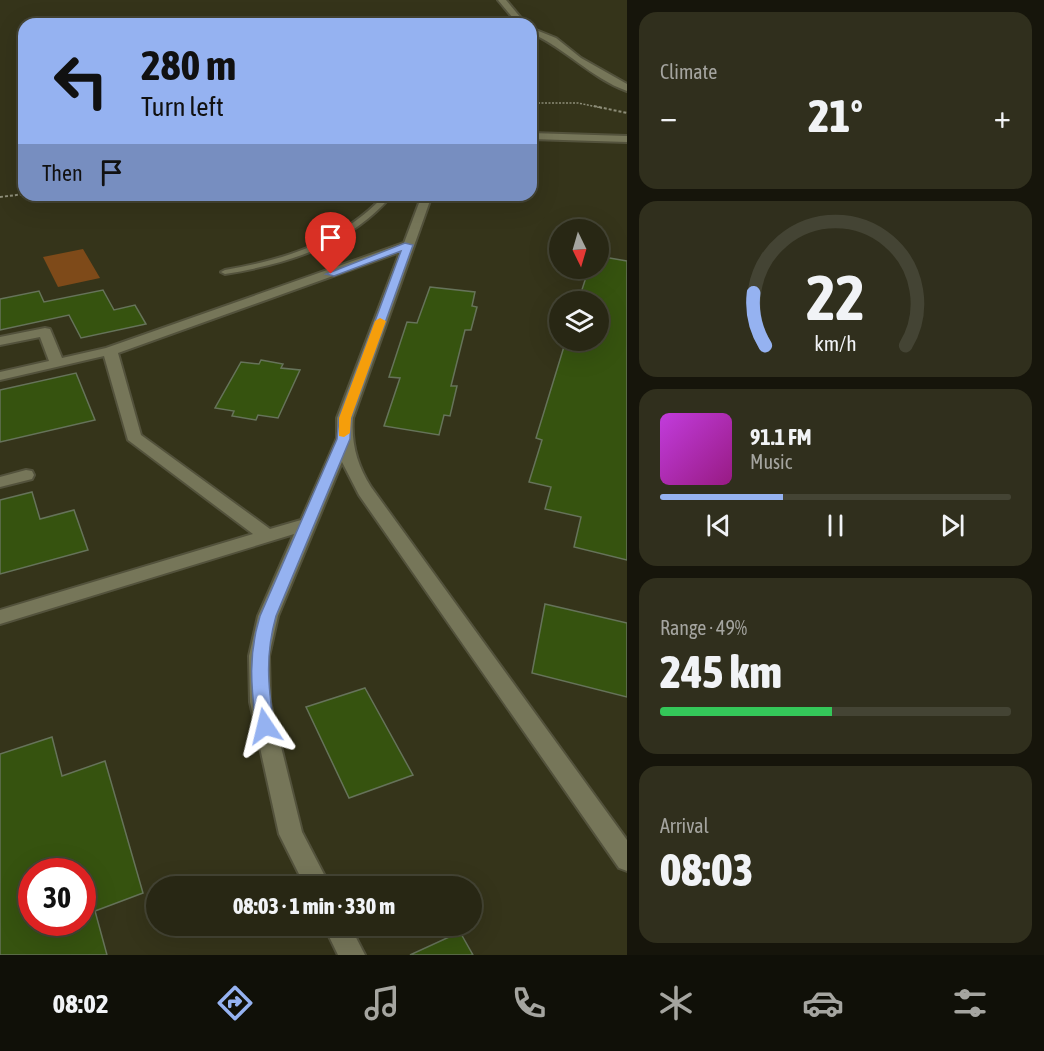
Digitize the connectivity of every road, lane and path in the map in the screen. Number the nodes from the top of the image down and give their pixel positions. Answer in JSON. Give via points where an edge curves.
{"nodes":[{"id":1,"x":502,"y":0,"type":"edge"},
{"id":2,"x":517,"y":18,"type":"edge"},
{"id":3,"x":537,"y":33,"type":"edge"},
{"id":4,"x":627,"y":88,"type":"edge"},
{"id":5,"x":537,"y":103,"type":"edge"},
{"id":6,"x":627,"y":113,"type":"edge"},
{"id":7,"x":537,"y":136,"type":"edge"},
{"id":8,"x":627,"y":139,"type":"edge"},
{"id":9,"x":18,"y":195,"type":"edge"},
{"id":10,"x":0,"y":197,"type":"edge"},
{"id":11,"x":383,"y":201,"type":"edge"},
{"id":12,"x":425,"y":201,"type":"edge"},
{"id":13,"x":408,"y":245,"type":"junction"},
{"id":14,"x":225,"y":272,"type":"dead end"},
{"id":15,"x":0,"y":341,"type":"edge"},
{"id":16,"x":110,"y":351,"type":"junction"},
{"id":17,"x":57,"y":363,"type":"junction"},
{"id":18,"x":0,"y":376,"type":"edge"},
{"id":19,"x":344,"y":439,"type":"junction"},
{"id":20,"x":26,"y":475,"type":"dead end"},
{"id":21,"x":0,"y":482,"type":"edge"},
{"id":22,"x":307,"y":524,"type":"junction"},
{"id":23,"x":268,"y":536,"type":"junction"},
{"id":24,"x":0,"y":617,"type":"edge"},
{"id":25,"x":627,"y":860,"type":"edge"},
{"id":26,"x":313,"y":876,"type":"edge"},
{"id":27,"x":342,"y":936,"type":"edge"},
{"id":28,"x":352,"y":955,"type":"edge"}],
"edges":[{"from":1,"to":2,"type":"street"},
{"from":3,"to":4,"type":"street"},
{"from":5,"to":6,"type":"path","via":[[570,102]]},
{"from":7,"to":8,"type":"street"},
{"from":9,"to":10,"type":"path"},
{"from":11,"to":14,"type":"lane","via":[[361,221],[322,245],[281,261]]},
{"from":12,"to":13,"type":"street"},
{"from":13,"to":16,"type":"street"},
{"from":13,"to":19,"type":"street","via":[[345,418]]},
{"from":15,"to":17,"type":"street","via":[[45,332]]},
{"from":16,"to":17,"type":"street"},
{"from":16,"to":23,"type":"street","via":[[134,437]]},
{"from":17,"to":18,"type":"street"},
{"from":19,"to":22,"type":"street"},
{"from":19,"to":25,"type":"street","via":[[350,463],[365,491]]},
{"from":20,"to":21,"type":"street"},
{"from":22,"to":23,"type":"street"},
{"from":22,"to":26,"type":"street","via":[[268,616],[258,679],[291,834]]},
{"from":23,"to":24,"type":"street"},
{"from":27,"to":28,"type":"street"}]}
